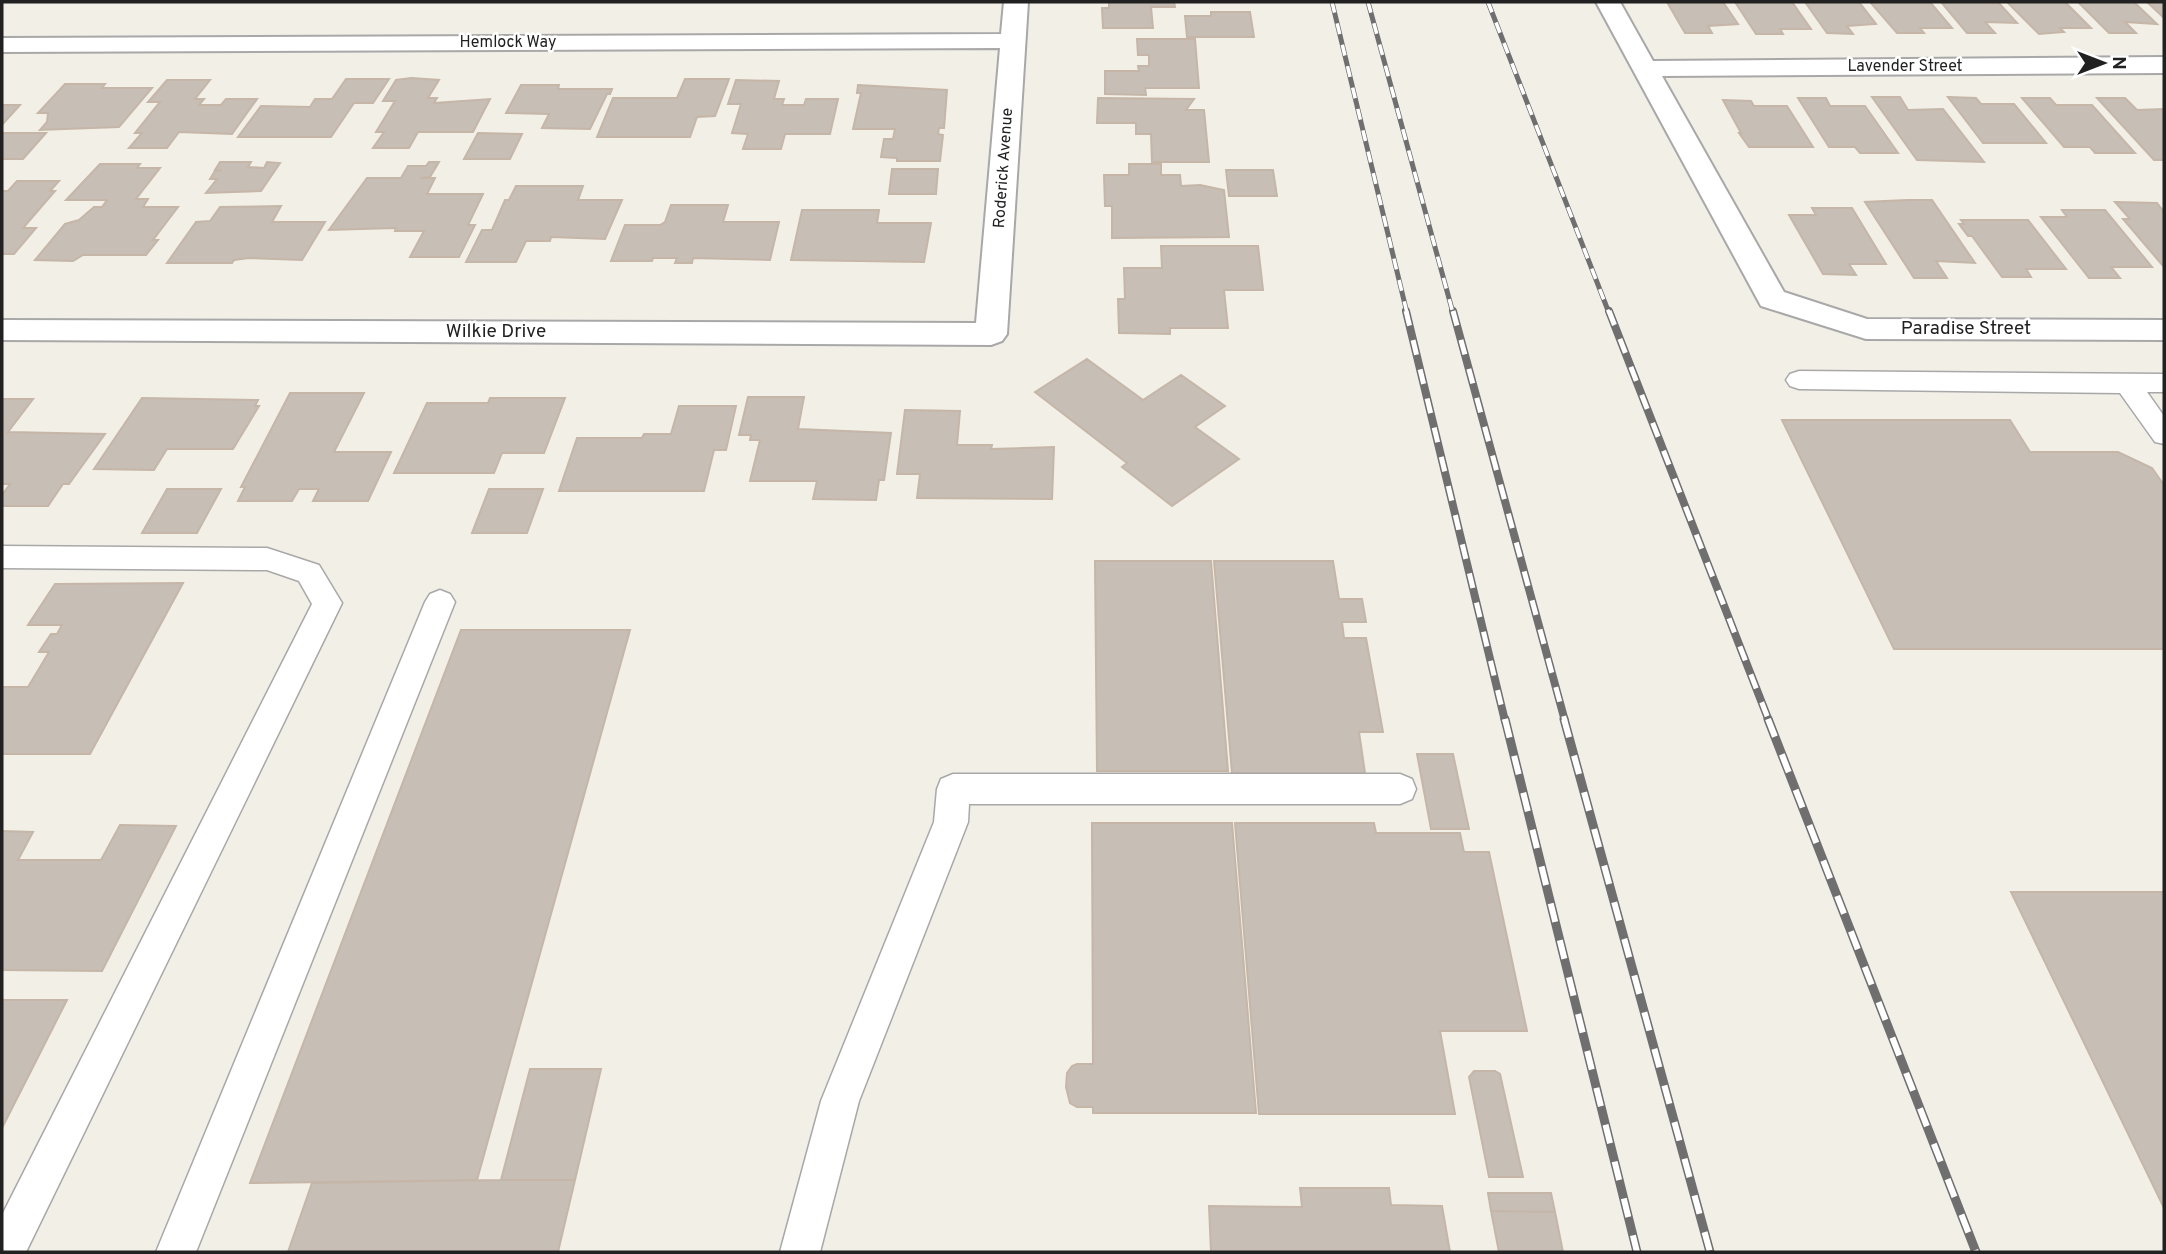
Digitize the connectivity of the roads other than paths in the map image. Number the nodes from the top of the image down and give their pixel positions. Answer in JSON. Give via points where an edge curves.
{"nodes":[{"id":1,"x":1016,"y":2,"type":"edge"},
{"id":2,"x":1608,"y":2,"type":"edge"},
{"id":3,"x":1013,"y":41,"type":"junction"},
{"id":4,"x":2,"y":45,"type":"edge"},
{"id":5,"x":2164,"y":65,"type":"edge"},
{"id":6,"x":1645,"y":69,"type":"junction"},
{"id":7,"x":2,"y":330,"type":"edge"},
{"id":8,"x":2164,"y":330,"type":"edge"},
{"id":9,"x":991,"y":334,"type":"joint"},
{"id":10,"x":1799,"y":380,"type":"dead end"},
{"id":11,"x":2164,"y":383,"type":"edge"},
{"id":12,"x":2127,"y":384,"type":"junction"},
{"id":13,"x":2164,"y":435,"type":"edge"},
{"id":14,"x":2,"y":557,"type":"edge"},
{"id":15,"x":440,"y":602,"type":"dead end"},
{"id":16,"x":1400,"y":789,"type":"dead end"},
{"id":17,"x":5,"y":1252,"type":"edge"},
{"id":18,"x":176,"y":1252,"type":"edge"},
{"id":19,"x":800,"y":1252,"type":"edge"}],
"edges":[{"from":1,"to":3,"type":"street","name":"Roderick Avenue"},
{"from":2,"to":6,"type":"street"},
{"from":3,"to":4,"type":"street","name":"Hemlock Way"},
{"from":3,"to":9,"type":"street","name":"Roderick Avenue"},
{"from":5,"to":6,"type":"street","name":"Lavender Street"},
{"from":6,"to":8,"type":"street","name":"Paradise Street","via":[[1772,299],[1866,329]]},
{"from":7,"to":9,"type":"street","name":"Wilkie Drive"},
{"from":10,"to":12,"type":"lane"},
{"from":11,"to":12,"type":"lane"},
{"from":12,"to":13,"type":"lane"},
{"from":14,"to":17,"type":"lane","via":[[267,559],[309,573],[327,603]]},
{"from":15,"to":18,"type":"lane"},
{"from":16,"to":19,"type":"lane","via":[[953,789],[951,822],[840,1101]]}]}
